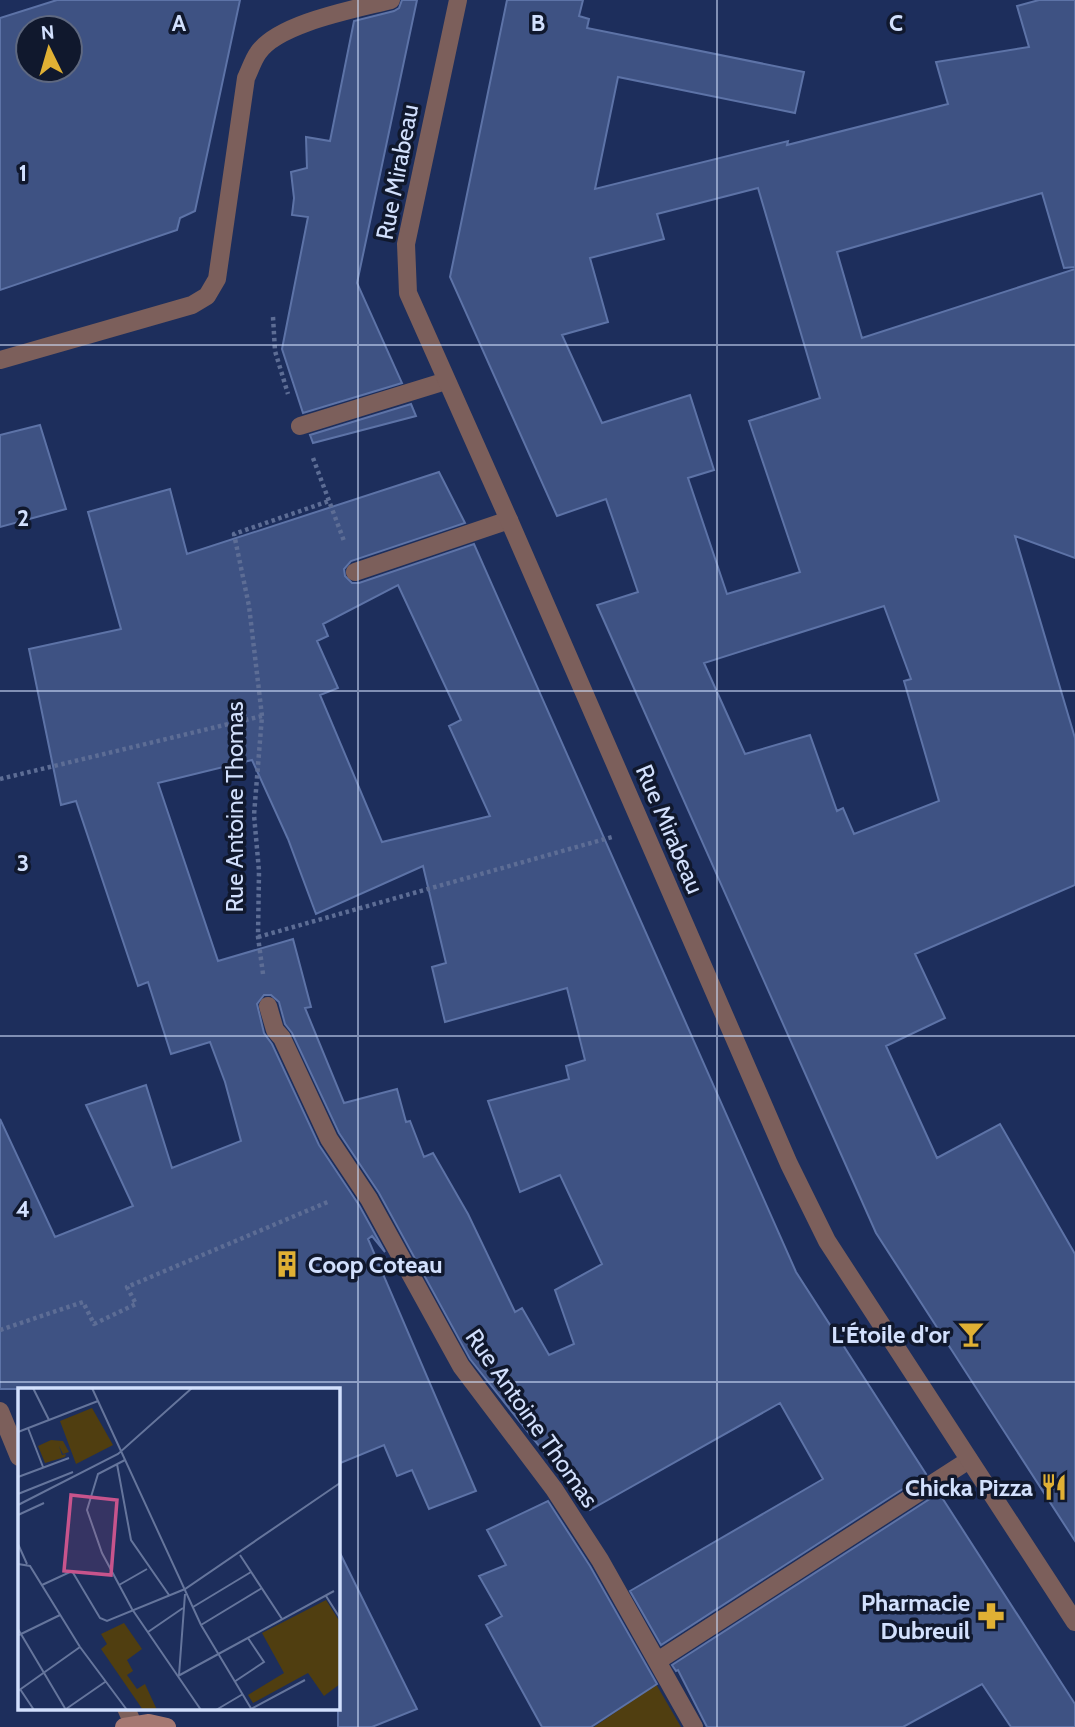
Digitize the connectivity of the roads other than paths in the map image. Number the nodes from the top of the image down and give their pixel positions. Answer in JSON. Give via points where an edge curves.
{"nodes":[{"id":1,"x":391,"y":0,"type":"edge"},
{"id":2,"x":458,"y":0,"type":"edge"},
{"id":3,"x":0,"y":360,"type":"edge"},
{"id":4,"x":446,"y":381,"type":"junction"},
{"id":5,"x":300,"y":426,"type":"dead end"},
{"id":6,"x":509,"y":520,"type":"junction"},
{"id":7,"x":355,"y":572,"type":"dead end"},
{"id":8,"x":268,"y":1006,"type":"road end"},
{"id":9,"x":0,"y":1411,"type":"edge"},
{"id":10,"x":18,"y":1455,"type":"edge"},
{"id":11,"x":969,"y":1460,"type":"junction"},
{"id":12,"x":1075,"y":1622,"type":"edge"},
{"id":13,"x":659,"y":1660,"type":"junction"},
{"id":14,"x":128,"y":1720,"type":"edge"},
{"id":15,"x":167,"y":1727,"type":"edge"},
{"id":16,"x":694,"y":1727,"type":"edge"}],
"edges":[{"from":1,"to":3,"type":"street","via":[[310,21],[258,52],[246,78],[217,279],[206,296],[192,305]]},
{"from":2,"to":4,"type":"street","name":"Rue Mirabeau","via":[[405,257],[408,293]]},
{"from":4,"to":5,"type":"street"},
{"from":4,"to":6,"type":"street","name":"Rue Mirabeau"},
{"from":6,"to":7,"type":"street"},
{"from":6,"to":11,"type":"street","name":"Rue Mirabeau","via":[[806,1200],[827,1241]]},
{"from":8,"to":13,"type":"street","name":"Rue Antoine Thomas","via":[[275,1030],[329,1139],[461,1366],[554,1489]]},
{"from":9,"to":10,"type":"street"},
{"from":11,"to":12,"type":"street","name":"Rue Mirabeau"},
{"from":11,"to":13,"type":"street"},
{"from":13,"to":16,"type":"street","name":"Rue Antoine Thomas"},
{"from":14,"to":15,"type":"main road"}]}
